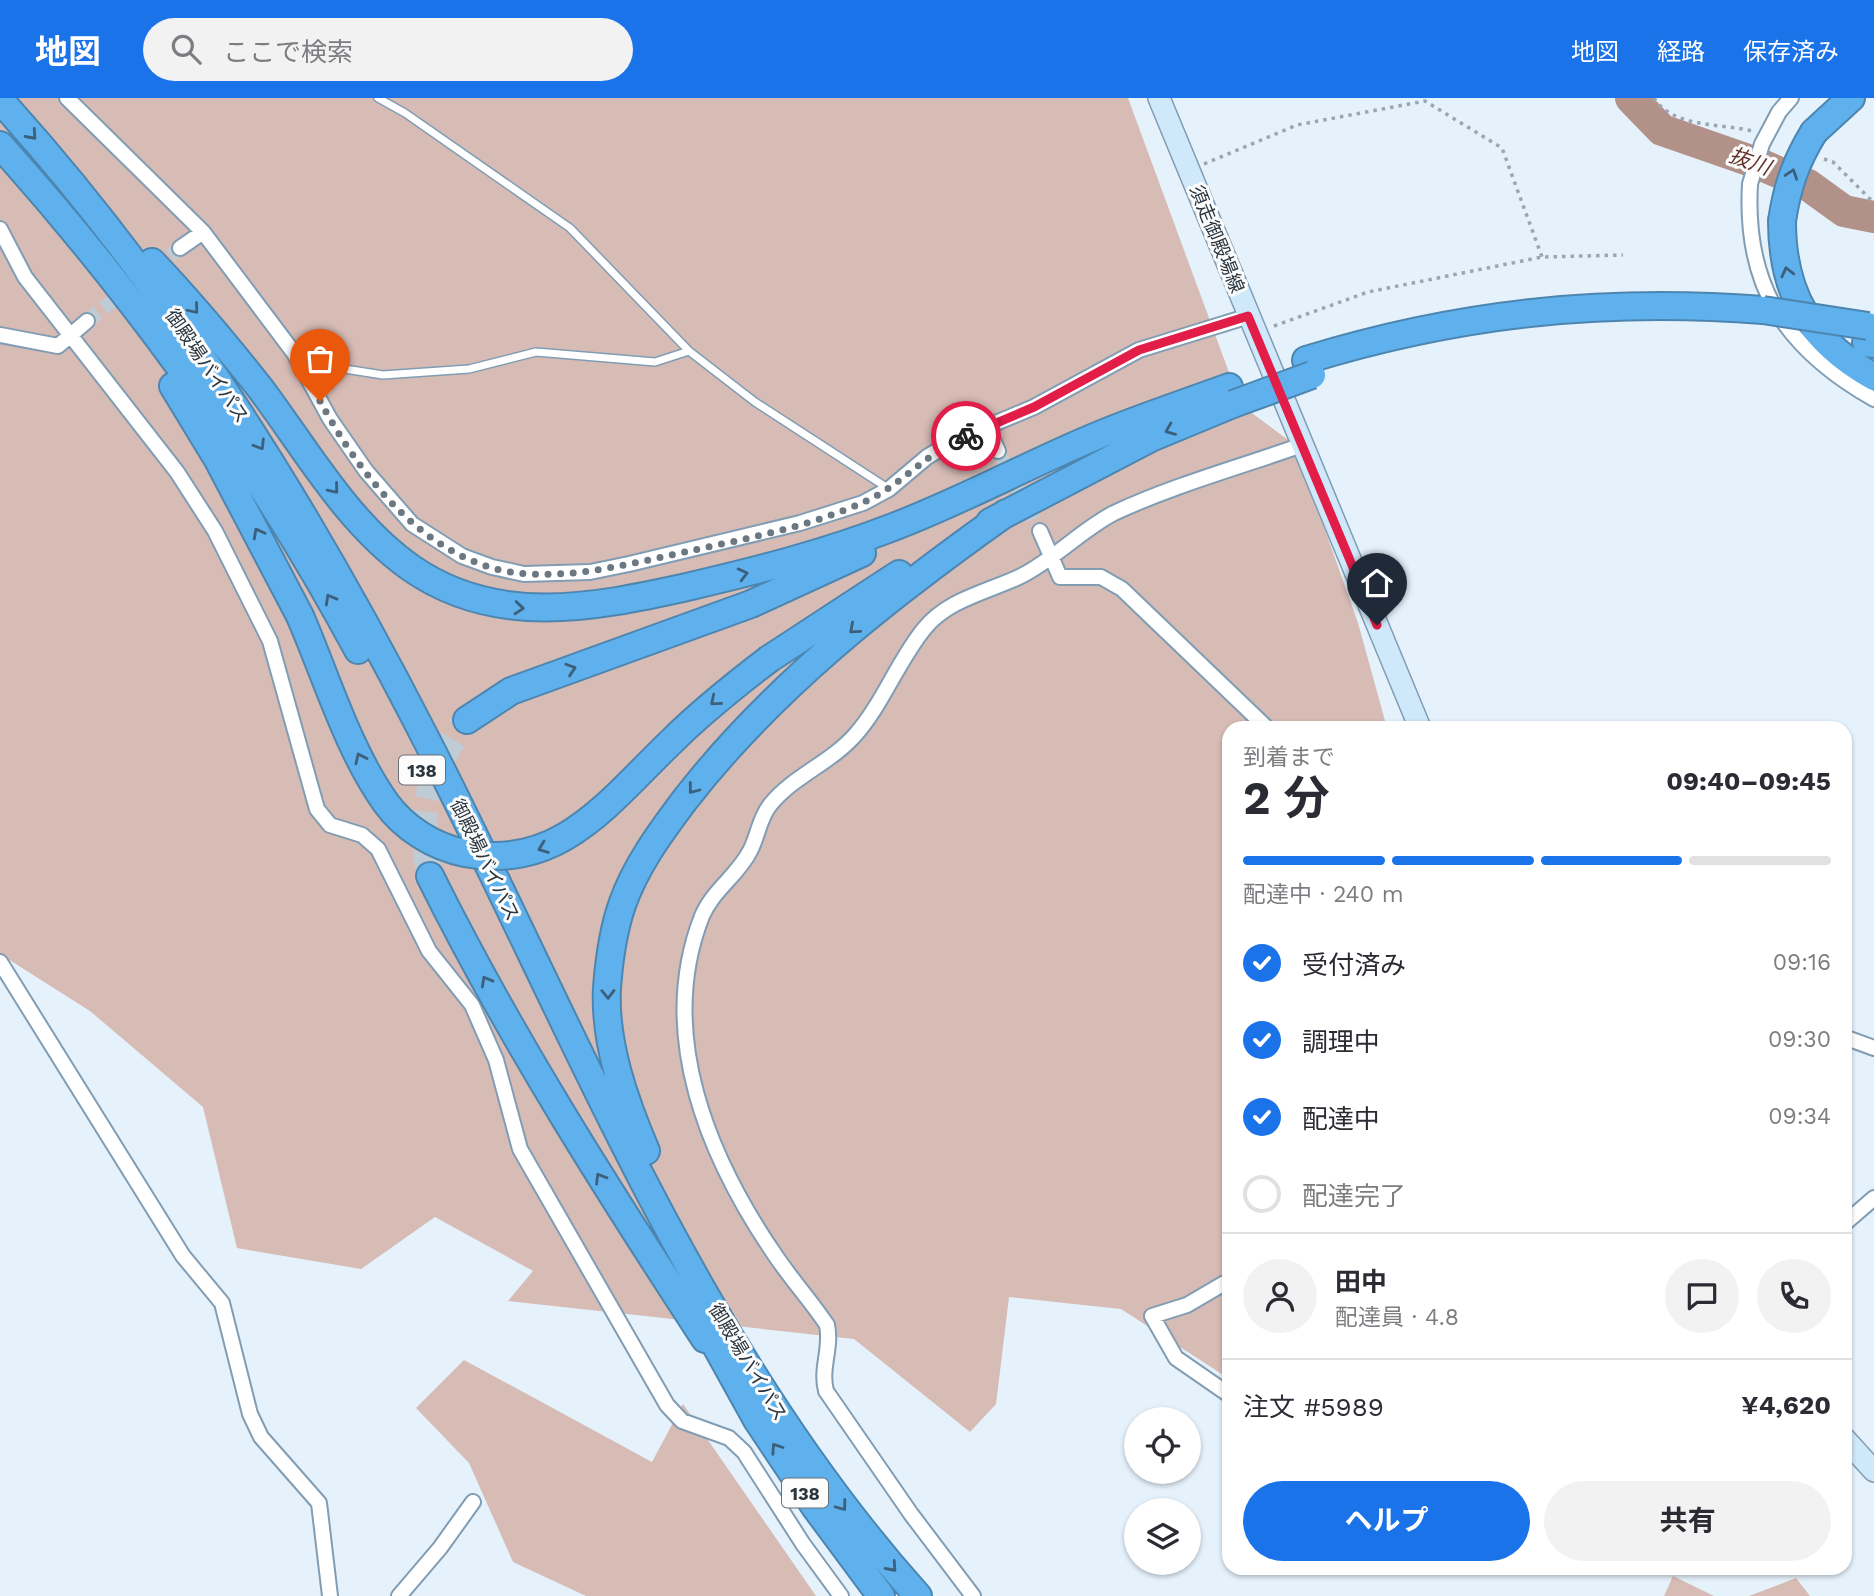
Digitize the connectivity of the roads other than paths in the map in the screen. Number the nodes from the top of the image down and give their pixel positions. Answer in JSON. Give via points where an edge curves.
{"nodes":[{"id":1,"x":67,"y":98,"type":"edge"},
{"id":2,"x":378,"y":98,"type":"edge"},
{"id":3,"x":1159,"y":98,"type":"edge"},
{"id":4,"x":1791,"y":98,"type":"edge"},
{"id":5,"x":1851,"y":98,"type":"edge"},
{"id":6,"x":0,"y":100,"type":"edge"},
{"id":7,"x":9,"y":155,"type":"edge"},
{"id":8,"x":64,"y":170,"type":"junction"},
{"id":9,"x":0,"y":229,"type":"edge"},
{"id":10,"x":203,"y":232,"type":"junction"},
{"id":11,"x":180,"y":248,"type":"tunnel mouth"},
{"id":12,"x":87,"y":321,"type":"tunnel mouth"},
{"id":13,"x":1252,"y":324,"type":"junction"},
{"id":14,"x":71,"y":334,"type":"junction"},
{"id":15,"x":0,"y":335,"type":"edge"},
{"id":16,"x":1870,"y":335,"type":"edge"},
{"id":17,"x":689,"y":351,"type":"junction"},
{"id":18,"x":293,"y":353,"type":"junction"},
{"id":19,"x":1874,"y":377,"type":"edge"},
{"id":20,"x":1231,"y":396,"type":"junction"},
{"id":21,"x":1874,"y":399,"type":"edge"},
{"id":22,"x":1145,"y":419,"type":"junction"},
{"id":23,"x":987,"y":427,"type":"junction"},
{"id":24,"x":1302,"y":445,"type":"junction"},
{"id":25,"x":998,"y":451,"type":"tunnel mouth"},
{"id":26,"x":890,"y":489,"type":"junction"},
{"id":27,"x":1006,"y":513,"type":"junction"},
{"id":28,"x":1040,"y":531,"type":"tunnel mouth"},
{"id":29,"x":1051,"y":557,"type":"junction"},
{"id":30,"x":467,"y":720,"type":"tunnel mouth"},
{"id":31,"x":1260,"y":721,"type":"edge"},
{"id":32,"x":1417,"y":721,"type":"edge"},
{"id":33,"x":430,"y":876,"type":"tunnel mouth"},
{"id":34,"x":0,"y":962,"type":"edge"},
{"id":35,"x":1852,"y":1040,"type":"edge"},
{"id":36,"x":1874,"y":1048,"type":"edge"},
{"id":37,"x":1874,"y":1198,"type":"edge"},
{"id":38,"x":1852,"y":1217,"type":"edge"},
{"id":39,"x":1222,"y":1285,"type":"edge"},
{"id":40,"x":1222,"y":1390,"type":"edge"},
{"id":41,"x":766,"y":1415,"type":"junction"},
{"id":42,"x":1852,"y":1447,"type":"edge"},
{"id":43,"x":1874,"y":1471,"type":"edge"},
{"id":44,"x":473,"y":1502,"type":"dead end"},
{"id":45,"x":330,"y":1596,"type":"edge"},
{"id":46,"x":399,"y":1596,"type":"edge"},
{"id":47,"x":841,"y":1596,"type":"edge"},
{"id":48,"x":881,"y":1596,"type":"edge"},
{"id":49,"x":918,"y":1596,"type":"edge"},
{"id":50,"x":972,"y":1596,"type":"edge"}],
"edges":[{"from":1,"to":10,"type":"street"},
{"from":2,"to":17,"type":"lane","via":[[570,228]]},
{"from":3,"to":13,"type":"main road","name":"須走御殿場線"},
{"from":4,"to":21,"type":"street","bridge":true,"via":[[1762,144],[1750,184],[1751,247],[1772,304],[1800,345]]},
{"from":19,"to":5,"type":"highway","one_way":true,"bridge":true,"via":[[1843,357],[1809,324],[1786,276],[1782,221],[1796,161],[1814,132]]},
{"from":6,"to":8,"type":"highway","name":"御殿場バイパス","number":"138","one_way":true},
{"from":27,"to":7,"type":"highway","one_way":true,"bridge":true,"via":[[863,596],[769,659],[714,702],[592,819],[566,838],[537,851],[482,857],[432,843],[388,806],[371,780],[300,616],[224,471],[153,351]]},
{"from":41,"to":7,"type":"highway","name":"御殿場バイパス","number":"138","one_way":true,"via":[[625,1180],[412,748],[326,590],[196,390],[84,243]]},
{"from":8,"to":22,"type":"highway","one_way":true,"via":[[178,290],[371,531],[410,567],[457,593],[498,606],[542,610],[598,605],[741,575],[827,551],[890,529],[1093,437]]},
{"from":8,"to":41,"type":"highway","name":"御殿場バイパス","number":"138","one_way":true,"via":[[215,375],[342,580]]},
{"from":9,"to":14,"type":"street","via":[[25,277]]},
{"from":10,"to":11,"type":"street"},
{"from":10,"to":18,"type":"street"},
{"from":12,"to":14,"type":"street"},
{"from":13,"to":23,"type":"street","via":[[1139,350]]},
{"from":13,"to":24,"type":"main road","name":"須走御殿場線"},
{"from":14,"to":15,"type":"street","via":[[58,346]]},
{"from":14,"to":47,"type":"street","via":[[177,472],[215,531],[270,640],[317,809],[330,825],[362,835],[378,849],[429,951],[472,1005],[496,1060],[520,1150],[667,1405],[682,1421],[729,1438],[744,1452]]},
{"from":16,"to":20,"type":"highway","via":[[1762,319],[1548,326],[1309,368]]},
{"from":17,"to":18,"type":"lane","via":[[655,362],[536,352],[469,369],[383,375],[326,366]]},
{"from":17,"to":26,"type":"lane","via":[[755,402]]},
{"from":18,"to":26,"type":"street","via":[[330,419],[398,509],[434,540],[492,567],[556,574],[629,565],[800,523],[863,503]]},
{"from":20,"to":22,"type":"highway"},
{"from":20,"to":27,"type":"highway","one_way":true},
{"from":30,"to":22,"type":"highway","one_way":true,"via":[[511,691],[680,631],[830,569]]},
{"from":23,"to":25,"type":"street"},
{"from":23,"to":26,"type":"street","via":[[927,457]]},
{"from":24,"to":29,"type":"street","via":[[1121,510]]},
{"from":24,"to":32,"type":"main road","name":"須走御殿場線"},
{"from":27,"to":41,"type":"highway","one_way":true,"via":[[889,599],[736,741],[664,827],[640,866],[617,925],[607,990],[609,1023],[631,1113]]},
{"from":28,"to":29,"type":"street"},
{"from":29,"to":31,"type":"street","via":[[1060,577],[1101,577],[1122,589]]},
{"from":29,"to":50,"type":"street","via":[[941,613],[924,629],[857,733],[781,792],[757,828],[751,850],[704,911],[685,984],[686,1051],[692,1086],[726,1172],[748,1212],[827,1325],[826,1391]]},
{"from":41,"to":33,"type":"highway","one_way":true,"via":[[606,1188]]},
{"from":34,"to":45,"type":"street","via":[[183,1256],[222,1303],[261,1437],[319,1503]]},
{"from":35,"to":36,"type":"street"},
{"from":37,"to":38,"type":"street"},
{"from":39,"to":40,"type":"street","via":[[1187,1305],[1152,1316],[1176,1358]]},
{"from":48,"to":41,"type":"highway","name":"御殿場バイパス","number":"138","one_way":true},
{"from":41,"to":49,"type":"highway","name":"御殿場バイパス","number":"138","one_way":true},
{"from":42,"to":43,"type":"main road"},
{"from":44,"to":46,"type":"street"}]}
